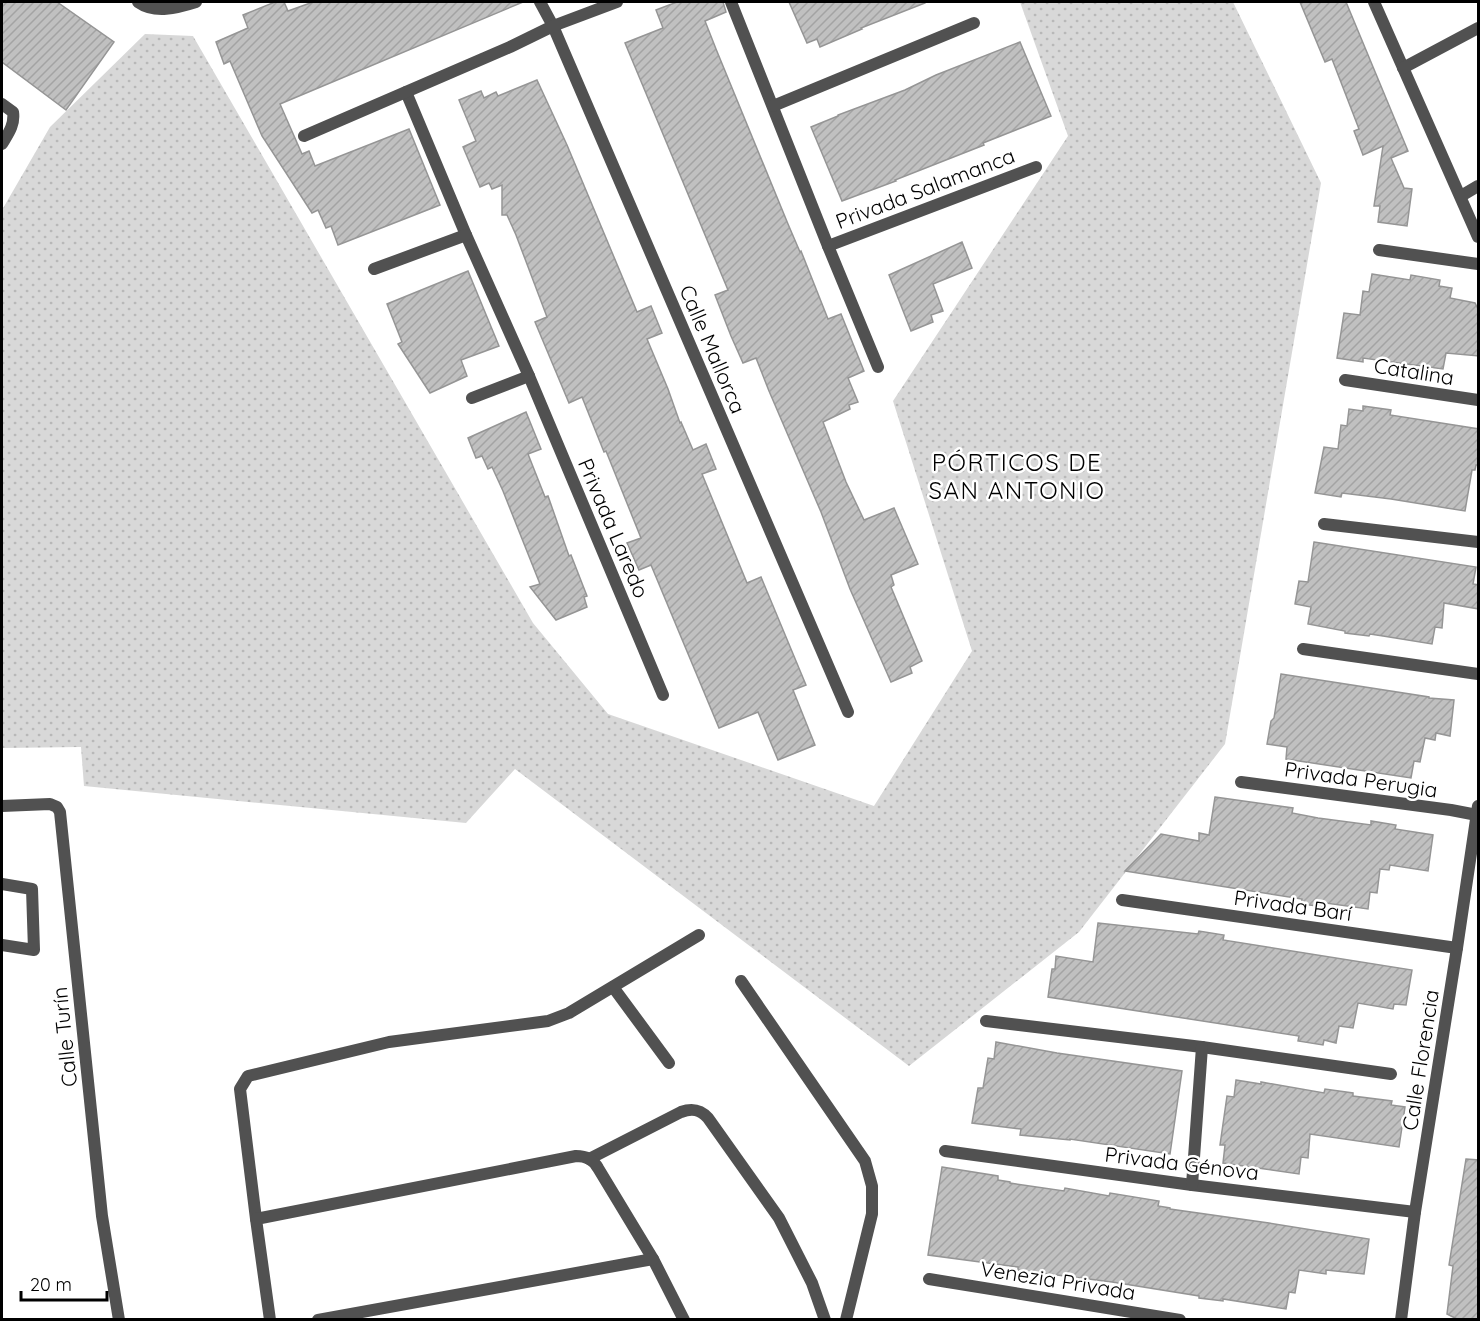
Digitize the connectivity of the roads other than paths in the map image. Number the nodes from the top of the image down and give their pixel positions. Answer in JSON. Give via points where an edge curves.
{"nodes":[{"id":1,"x":138,"y":2,"type":"edge"},
{"id":2,"x":196,"y":2,"type":"edge"},
{"id":3,"x":540,"y":2,"type":"edge"},
{"id":4,"x":617,"y":2,"type":"edge"},
{"id":5,"x":731,"y":2,"type":"edge"},
{"id":6,"x":1374,"y":2,"type":"edge"},
{"id":7,"x":974,"y":23,"type":"dead end"},
{"id":8,"x":553,"y":26,"type":"junction"},
{"id":9,"x":1479,"y":28,"type":"edge"},
{"id":10,"x":1403,"y":68,"type":"junction"},
{"id":11,"x":406,"y":92,"type":"junction"},
{"id":12,"x":2,"y":104,"type":"edge"},
{"id":13,"x":772,"y":106,"type":"junction"},
{"id":14,"x":304,"y":136,"type":"dead end"},
{"id":15,"x":2,"y":144,"type":"edge"},
{"id":16,"x":1036,"y":167,"type":"dead end"},
{"id":17,"x":1479,"y":186,"type":"edge"},
{"id":18,"x":1461,"y":196,"type":"junction"},
{"id":19,"x":466,"y":235,"type":"junction"},
{"id":20,"x":1479,"y":237,"type":"edge"},
{"id":21,"x":828,"y":246,"type":"junction"},
{"id":22,"x":1378,"y":250,"type":"dead end"},
{"id":23,"x":1479,"y":264,"type":"edge"},
{"id":24,"x":374,"y":269,"type":"dead end"},
{"id":25,"x":879,"y":367,"type":"dead end"},
{"id":26,"x":529,"y":376,"type":"junction"},
{"id":27,"x":1345,"y":380,"type":"dead end"},
{"id":28,"x":472,"y":398,"type":"dead end"},
{"id":29,"x":1479,"y":400,"type":"edge"},
{"id":30,"x":1324,"y":524,"type":"dead end"},
{"id":31,"x":1479,"y":542,"type":"edge"},
{"id":32,"x":1303,"y":649,"type":"dead end"},
{"id":33,"x":1479,"y":674,"type":"edge"},
{"id":34,"x":663,"y":695,"type":"dead end"},
{"id":35,"x":849,"y":712,"type":"dead end"},
{"id":36,"x":1241,"y":782,"type":"dead end"},
{"id":37,"x":2,"y":806,"type":"edge"},
{"id":38,"x":1478,"y":811,"type":"edge"},
{"id":39,"x":2,"y":884,"type":"edge"},
{"id":40,"x":1122,"y":900,"type":"dead end"},
{"id":41,"x":699,"y":935,"type":"dead end"},
{"id":42,"x":2,"y":945,"type":"edge"},
{"id":43,"x":1457,"y":948,"type":"junction"},
{"id":44,"x":741,"y":981,"type":"dead end"},
{"id":45,"x":613,"y":987,"type":"junction"},
{"id":46,"x":986,"y":1021,"type":"dead end"},
{"id":47,"x":1202,"y":1047,"type":"junction"},
{"id":48,"x":669,"y":1064,"type":"dead end"},
{"id":49,"x":1391,"y":1074,"type":"dead end"},
{"id":50,"x":945,"y":1151,"type":"dead end"},
{"id":51,"x":589,"y":1159,"type":"junction"},
{"id":52,"x":1192,"y":1185,"type":"junction"},
{"id":53,"x":1415,"y":1212,"type":"junction"},
{"id":54,"x":256,"y":1220,"type":"junction"},
{"id":55,"x":653,"y":1259,"type":"junction"},
{"id":56,"x":929,"y":1279,"type":"dead end"},
{"id":57,"x":1163,"y":1318,"type":"edge"},
{"id":58,"x":119,"y":1320,"type":"edge"},
{"id":59,"x":270,"y":1320,"type":"edge"},
{"id":60,"x":318,"y":1320,"type":"edge"},
{"id":61,"x":684,"y":1320,"type":"edge"},
{"id":62,"x":825,"y":1320,"type":"edge"},
{"id":63,"x":846,"y":1320,"type":"edge"},
{"id":64,"x":1180,"y":1320,"type":"edge"},
{"id":65,"x":1401,"y":1320,"type":"edge"}],
"edges":[{"from":1,"to":2,"type":"street","via":[[162,9]]},
{"from":3,"to":8,"type":"street","name":"Calle Mallorca"},
{"from":4,"to":8,"type":"street"},
{"from":5,"to":13,"type":"street","name":"Privada Salamanca"},
{"from":6,"to":10,"type":"street"},
{"from":7,"to":13,"type":"street"},
{"from":8,"to":11,"type":"street"},
{"from":8,"to":35,"type":"street","name":"Calle Mallorca"},
{"from":9,"to":10,"type":"street"},
{"from":10,"to":18,"type":"street"},
{"from":11,"to":14,"type":"street"},
{"from":11,"to":19,"type":"street","name":"Privada Laredo"},
{"from":12,"to":15,"type":"street","via":[[13,112],[14,119]]},
{"from":13,"to":21,"type":"street","name":"Privada Salamanca"},
{"from":16,"to":21,"type":"street","name":"Privada Salamanca"},
{"from":17,"to":18,"type":"street"},
{"from":18,"to":20,"type":"street"},
{"from":19,"to":24,"type":"street"},
{"from":19,"to":26,"type":"street","name":"Privada Laredo"},
{"from":21,"to":25,"type":"street","name":"Privada Salamanca"},
{"from":22,"to":23,"type":"street"},
{"from":26,"to":28,"type":"street"},
{"from":26,"to":34,"type":"street","name":"Privada Laredo"},
{"from":27,"to":29,"type":"street","name":"Catalina"},
{"from":30,"to":31,"type":"street"},
{"from":32,"to":33,"type":"street"},
{"from":36,"to":38,"type":"street","name":"Privada Perugia"},
{"from":37,"to":58,"type":"street","name":"Calle Turín","via":[[50,804],[60,812],[102,1216]]},
{"from":38,"to":43,"type":"street","name":"Calle Florencia"},
{"from":39,"to":42,"type":"street","via":[[32,889],[34,950]]},
{"from":40,"to":43,"type":"street","name":"Privada Barí"},
{"from":41,"to":45,"type":"street"},
{"from":43,"to":53,"type":"street","name":"Calle Florencia"},
{"from":44,"to":63,"type":"street","via":[[865,1161],[872,1186],[872,1214]]},
{"from":45,"to":48,"type":"street"},
{"from":45,"to":54,"type":"street","via":[[548,1021],[389,1042],[248,1076],[240,1089]]},
{"from":46,"to":47,"type":"street"},
{"from":47,"to":49,"type":"street"},
{"from":47,"to":52,"type":"street"},
{"from":50,"to":52,"type":"street","name":"Privada Génova"},
{"from":51,"to":54,"type":"street","via":[[576,1156]]},
{"from":51,"to":55,"type":"street","via":[[595,1162]]},
{"from":51,"to":62,"type":"street","via":[[688,1109],[703,1113],[778,1218],[812,1283]]},
{"from":52,"to":53,"type":"street","name":"Privada Génova"},
{"from":53,"to":65,"type":"street","name":"Calle Florencia"},
{"from":54,"to":59,"type":"street"},
{"from":55,"to":60,"type":"street"},
{"from":55,"to":61,"type":"street"},
{"from":56,"to":57,"type":"street","name":"Venezia Privada"},
{"from":57,"to":64,"type":"street","name":"Venezia Privada"}]}
